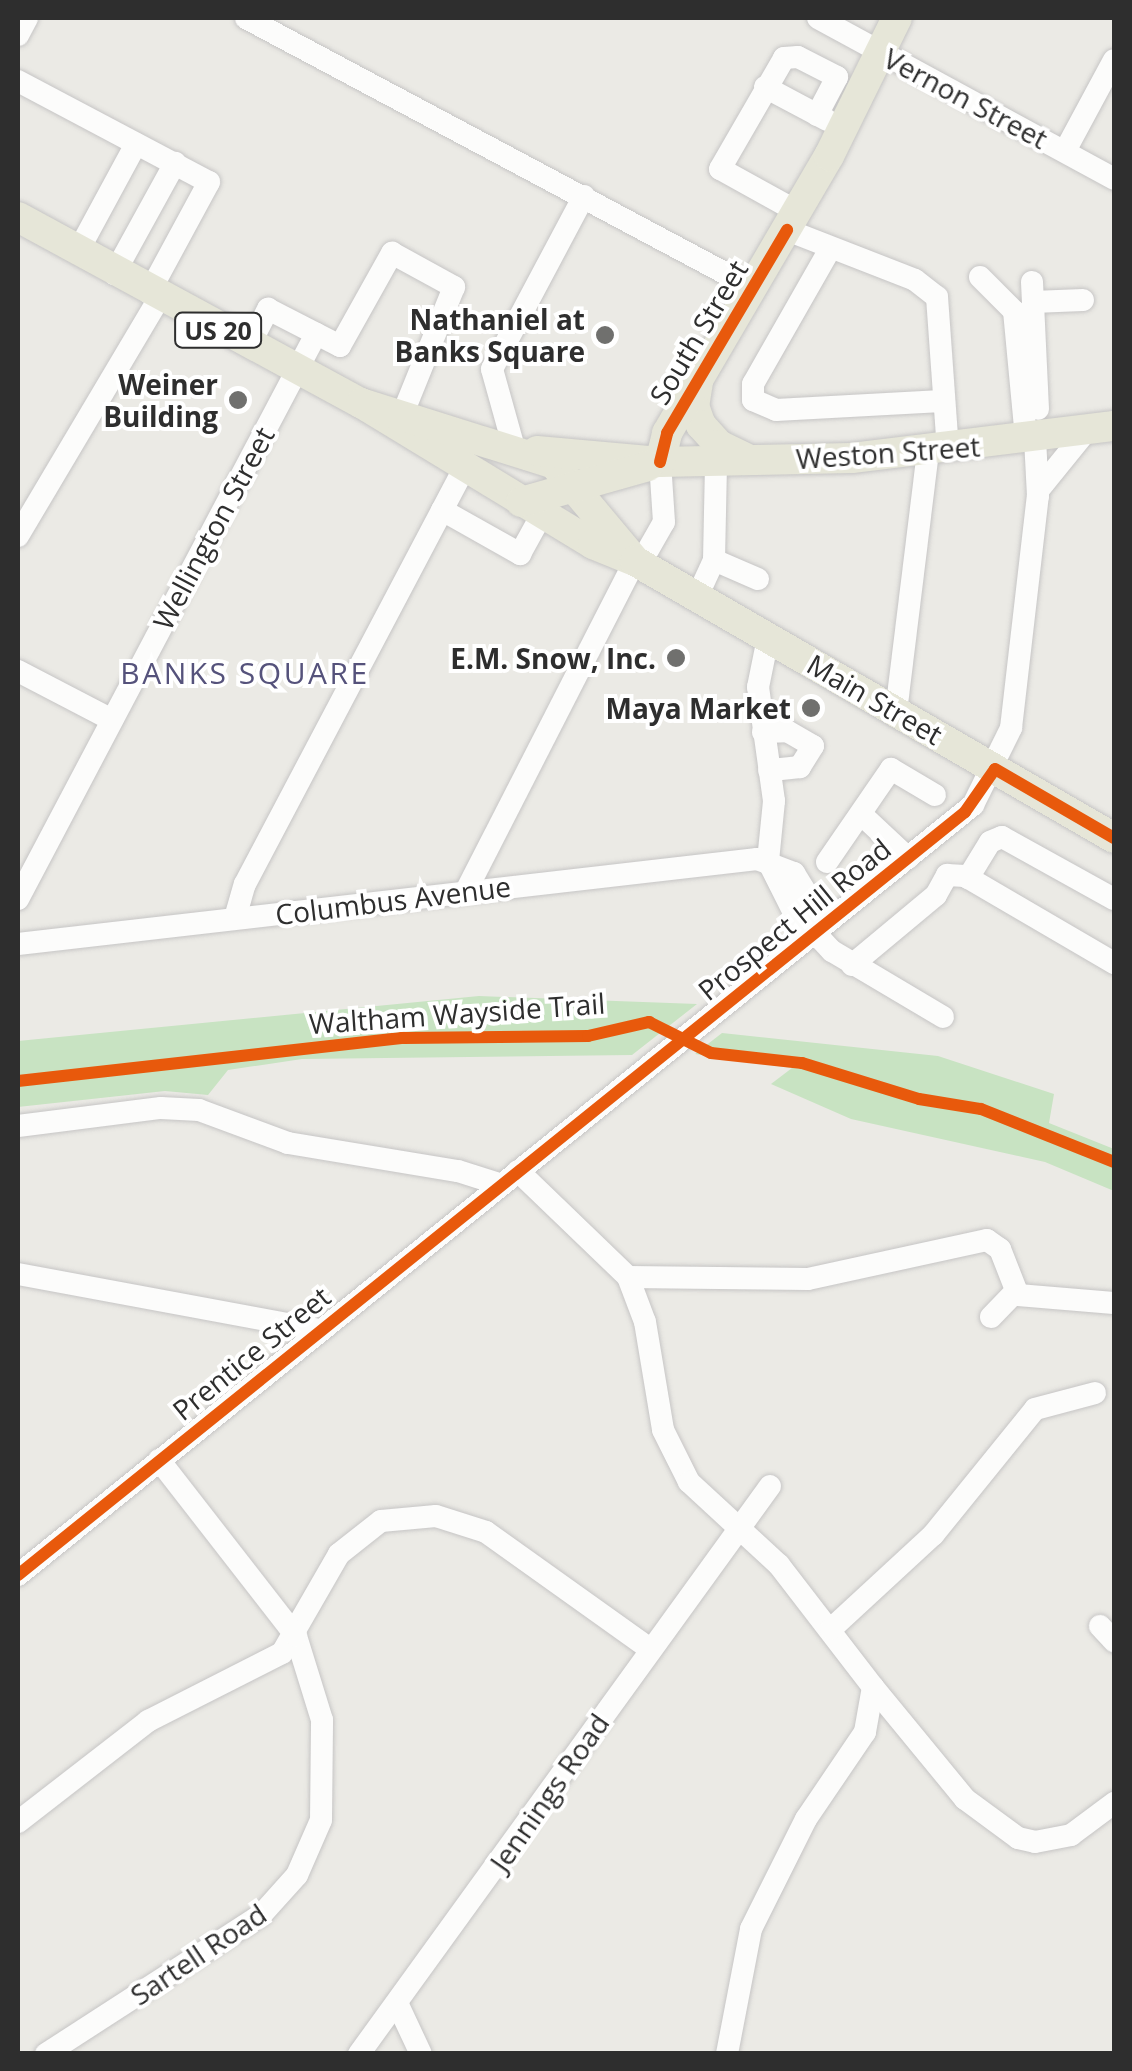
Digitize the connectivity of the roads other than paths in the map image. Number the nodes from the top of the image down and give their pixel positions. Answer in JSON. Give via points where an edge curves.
{"nodes":[{"id":1,"x":27,"y":18,"type":"edge"},
{"id":2,"x":246,"y":18,"type":"edge"},
{"id":3,"x":818,"y":18,"type":"edge"},
{"id":4,"x":897,"y":18,"type":"edge"},
{"id":5,"x":18,"y":35,"type":"edge"},
{"id":6,"x":882,"y":52,"type":"junction"},
{"id":7,"x":1114,"y":60,"type":"edge"},
{"id":8,"x":18,"y":82,"type":"edge"},
{"id":9,"x":765,"y":87,"type":"junction"},
{"id":10,"x":830,"y":122,"type":"junction"},
{"id":11,"x":136,"y":144,"type":"junction"},
{"id":12,"x":1064,"y":152,"type":"junction"},
{"id":13,"x":175,"y":164,"type":"junction"},
{"id":14,"x":1114,"y":178,"type":"edge"},
{"id":15,"x":584,"y":196,"type":"junction"},
{"id":16,"x":18,"y":217,"type":"edge"},
{"id":17,"x":792,"y":221,"type":"junction"},
{"id":18,"x":830,"y":249,"type":"junction"},
{"id":19,"x":77,"y":252,"type":"junction"},
{"id":20,"x":114,"y":274,"type":"junction"},
{"id":21,"x":980,"y":277,"type":"dead end"},
{"id":22,"x":754,"y":288,"type":"junction"},
{"id":23,"x":154,"y":296,"type":"junction"},
{"id":24,"x":1083,"y":300,"type":"dead end"},
{"id":25,"x":316,"y":334,"type":"junction"},
{"id":26,"x":249,"y":346,"type":"junction"},
{"id":27,"x":296,"y":370,"type":"junction"},
{"id":28,"x":699,"y":378,"type":"junction"},
{"id":29,"x":943,"y":394,"type":"junction"},
{"id":30,"x":361,"y":403,"type":"junction"},
{"id":31,"x":401,"y":418,"type":"junction"},
{"id":32,"x":1101,"y":428,"type":"edge"},
{"id":33,"x":1034,"y":438,"type":"junction"},
{"id":34,"x":514,"y":448,"type":"junction"},
{"id":35,"x":938,"y":451,"type":"junction"},
{"id":36,"x":756,"y":460,"type":"junction"},
{"id":37,"x":716,"y":461,"type":"junction"},
{"id":38,"x":660,"y":462,"type":"junction"},
{"id":39,"x":464,"y":468,"type":"junction"},
{"id":40,"x":559,"y":494,"type":"junction"},
{"id":41,"x":1038,"y":496,"type":"junction"},
{"id":42,"x":442,"y":510,"type":"junction"},
{"id":43,"x":18,"y":536,"type":"edge"},
{"id":44,"x":714,"y":560,"type":"junction"},
{"id":45,"x":637,"y":562,"type":"junction"},
{"id":46,"x":758,"y":579,"type":"dead end"},
{"id":47,"x":698,"y":597,"type":"junction"},
{"id":48,"x":768,"y":638,"type":"junction"},
{"id":49,"x":18,"y":671,"type":"edge"},
{"id":50,"x":896,"y":712,"type":"junction"},
{"id":51,"x":112,"y":720,"type":"junction"},
{"id":52,"x":763,"y":732,"type":"junction"},
{"id":53,"x":995,"y":768,"type":"junction"},
{"id":54,"x":769,"y":770,"type":"junction"},
{"id":55,"x":935,"y":795,"type":"dead end"},
{"id":56,"x":862,"y":816,"type":"junction"},
{"id":57,"x":1114,"y":838,"type":"edge"},
{"id":58,"x":916,"y":852,"type":"junction"},
{"id":59,"x":768,"y":861,"type":"junction"},
{"id":60,"x":827,"y":862,"type":"dead end"},
{"id":61,"x":957,"y":876,"type":"junction"},
{"id":62,"x":466,"y":892,"type":"junction"},
{"id":63,"x":18,"y":899,"type":"edge"},
{"id":64,"x":1114,"y":899,"type":"edge"},
{"id":65,"x":235,"y":918,"type":"junction"},
{"id":66,"x":814,"y":930,"type":"junction"},
{"id":67,"x":18,"y":944,"type":"edge"},
{"id":68,"x":1114,"y":963,"type":"edge"},
{"id":69,"x":852,"y":965,"type":"junction"},
{"id":70,"x":943,"y":1017,"type":"dead end"},
{"id":71,"x":18,"y":1126,"type":"edge"},
{"id":72,"x":508,"y":1178,"type":"junction"},
{"id":73,"x":18,"y":1274,"type":"edge"},
{"id":74,"x":628,"y":1278,"type":"junction"},
{"id":75,"x":1014,"y":1293,"type":"junction"},
{"id":76,"x":1114,"y":1303,"type":"edge"},
{"id":77,"x":992,"y":1317,"type":"dead end"},
{"id":78,"x":320,"y":1330,"type":"junction"},
{"id":79,"x":1095,"y":1393,"type":"dead end"},
{"id":80,"x":159,"y":1460,"type":"junction"},
{"id":81,"x":770,"y":1486,"type":"dead end"},
{"id":82,"x":737,"y":1528,"type":"junction"},
{"id":83,"x":18,"y":1575,"type":"edge"},
{"id":84,"x":831,"y":1629,"type":"junction"},
{"id":85,"x":296,"y":1636,"type":"junction"},
{"id":86,"x":650,"y":1649,"type":"junction"},
{"id":87,"x":872,"y":1687,"type":"junction"},
{"id":88,"x":1114,"y":1803,"type":"edge"},
{"id":89,"x":18,"y":1822,"type":"edge"},
{"id":90,"x":398,"y":2005,"type":"junction"},
{"id":91,"x":46,"y":2054,"type":"edge"},
{"id":92,"x":359,"y":2054,"type":"edge"},
{"id":93,"x":421,"y":2054,"type":"edge"},
{"id":94,"x":727,"y":2054,"type":"edge"}],
"edges":[{"from":1,"to":5,"type":"street"},
{"from":2,"to":15,"type":"street"},
{"from":3,"to":6,"type":"street","name":"Vernon Street"},
{"from":4,"to":6,"type":"main road","name":"South Street"},
{"from":6,"to":10,"type":"main road","name":"South Street"},
{"from":6,"to":12,"type":"street","name":"Vernon Street"},
{"from":7,"to":12,"type":"street"},
{"from":8,"to":11,"type":"street"},
{"from":9,"to":10,"type":"street"},
{"from":9,"to":10,"type":"street","via":[[791,55],[837,77]]},
{"from":9,"to":17,"type":"street","via":[[720,170]]},
{"from":10,"to":17,"type":"main road","name":"South Street"},
{"from":11,"to":13,"type":"street"},
{"from":11,"to":19,"type":"street"},
{"from":12,"to":14,"type":"street","name":"Vernon Street"},
{"from":13,"to":20,"type":"street"},
{"from":13,"to":23,"type":"street","via":[[209,182]]},
{"from":15,"to":22,"type":"street"},
{"from":15,"to":34,"type":"street","via":[[492,369]]},
{"from":16,"to":19,"type":"main road","name":"Main Street","number":"US 20"},
{"from":17,"to":18,"type":"street"},
{"from":17,"to":22,"type":"main road","name":"South Street"},
{"from":18,"to":29,"type":"street","via":[[915,280],[937,297]]},
{"from":18,"to":29,"type":"street","via":[[753,384],[753,400],[776,410]]},
{"from":19,"to":20,"type":"main road","name":"Main Street","number":"US 20"},
{"from":20,"to":23,"type":"main road","name":"Main Street","number":"US 20"},
{"from":21,"to":33,"type":"street","via":[[1014,310]]},
{"from":22,"to":28,"type":"main road","name":"South Street"},
{"from":23,"to":26,"type":"main road","name":"Main Street","number":"US 20"},
{"from":23,"to":43,"type":"street"},
{"from":24,"to":33,"type":"street","via":[[1032,292]]},
{"from":25,"to":26,"type":"street","via":[[268,309]]},
{"from":25,"to":27,"type":"street","name":"Wellington Street"},
{"from":25,"to":31,"type":"street","via":[[340,346],[392,253],[454,286]]},
{"from":26,"to":27,"type":"main road","name":"Main Street","number":"US 20"},
{"from":27,"to":30,"type":"main road","name":"Main Street","number":"US 20"},
{"from":27,"to":51,"type":"street","name":"Wellington Street"},
{"from":28,"to":36,"type":"main road","via":[[694,399],[701,426],[726,449]]},
{"from":28,"to":38,"type":"main road","name":"South Street","via":[[667,433]]},
{"from":29,"to":35,"type":"street"},
{"from":30,"to":31,"type":"main road","name":"Main Street","number":"US 20"},
{"from":30,"to":39,"type":"main road","name":"Main Street","number":"US 20"},
{"from":31,"to":34,"type":"main road","name":"Main Street","number":"US 20"},
{"from":32,"to":33,"type":"main road","name":"Weston Street"},
{"from":32,"to":41,"type":"street","via":[[1050,468]]},
{"from":33,"to":35,"type":"main road","name":"Weston Street"},
{"from":33,"to":41,"type":"street","name":"Prospect Hill Road"},
{"from":34,"to":40,"type":"main road","name":"Main Street"},
{"from":35,"to":36,"type":"main road","name":"Weston Street"},
{"from":35,"to":50,"type":"street"},
{"from":36,"to":37,"type":"main road","name":"Weston Street"},
{"from":37,"to":38,"type":"main road","name":"Weston Street"},
{"from":37,"to":44,"type":"street"},
{"from":38,"to":40,"type":"main road","name":"Weston Street"},
{"from":38,"to":45,"type":"street","via":[[664,522]]},
{"from":39,"to":40,"type":"main road","name":"Main Street","number":"US 20"},
{"from":39,"to":42,"type":"street"},
{"from":40,"to":42,"type":"street","via":[[520,554]]},
{"from":40,"to":45,"type":"main road","name":"Main Street"},
{"from":40,"to":45,"type":"main road","name":"Main Street"},
{"from":41,"to":53,"type":"street","name":"Prospect Hill Road","via":[[1012,722]]},
{"from":42,"to":65,"type":"street","via":[[245,884]]},
{"from":44,"to":46,"type":"street"},
{"from":44,"to":47,"type":"street"},
{"from":45,"to":47,"type":"main road","name":"Main Street"},
{"from":45,"to":62,"type":"street"},
{"from":47,"to":48,"type":"main road","name":"Main Street"},
{"from":48,"to":50,"type":"main road","name":"Main Street"},
{"from":48,"to":52,"type":"street","via":[[758,688]]},
{"from":49,"to":51,"type":"street"},
{"from":50,"to":53,"type":"main road","name":"Main Street"},
{"from":51,"to":63,"type":"street","name":"Wellington Street"},
{"from":52,"to":54,"type":"street"},
{"from":52,"to":54,"type":"street","via":[[787,731],[813,746],[801,766]]},
{"from":53,"to":57,"type":"main road","name":"Main Street"},
{"from":53,"to":58,"type":"street","name":"Prospect Hill Road","via":[[973,805]]},
{"from":54,"to":59,"type":"street","via":[[774,808]]},
{"from":55,"to":56,"type":"street","via":[[891,768]]},
{"from":56,"to":58,"type":"street"},
{"from":56,"to":60,"type":"street"},
{"from":58,"to":61,"type":"street"},
{"from":58,"to":66,"type":"street","name":"Prospect Hill Road"},
{"from":59,"to":62,"type":"street","name":"Columbus Avenue"},
{"from":59,"to":66,"type":"street","via":[[797,876],[816,909]]},
{"from":61,"to":64,"type":"street","via":[[1002,837]]},
{"from":61,"to":68,"type":"street"},
{"from":61,"to":69,"type":"street"},
{"from":62,"to":65,"type":"street","name":"Columbus Avenue"},
{"from":65,"to":67,"type":"street","name":"Columbus Avenue"},
{"from":66,"to":69,"type":"street"},
{"from":66,"to":72,"type":"street","name":"Prospect Hill Road"},
{"from":69,"to":70,"type":"street"},
{"from":71,"to":72,"type":"street","via":[[161,1108],[199,1110],[288,1144]]},
{"from":72,"to":74,"type":"street"},
{"from":72,"to":78,"type":"street","name":"Prentice Street"},
{"from":73,"to":78,"type":"street"},
{"from":74,"to":75,"type":"street","via":[[808,1279],[983,1240],[1000,1249]]},
{"from":74,"to":82,"type":"street","via":[[645,1322],[657,1407],[673,1456],[707,1502]]},
{"from":75,"to":76,"type":"street"},
{"from":75,"to":77,"type":"street"},
{"from":78,"to":80,"type":"street","name":"Prentice Street"},
{"from":79,"to":84,"type":"street","via":[[1035,1409],[934,1535]]},
{"from":80,"to":83,"type":"street","name":"Prentice Street"},
{"from":80,"to":85,"type":"street","name":"Sartell Road"},
{"from":81,"to":82,"type":"street","name":"Jennings Road"},
{"from":82,"to":84,"type":"street"},
{"from":82,"to":86,"type":"street","name":"Jennings Road"},
{"from":84,"to":87,"type":"street"},
{"from":85,"to":86,"type":"street","via":[[327,1573],[358,1534],[381,1522],[436,1516],[486,1532]]},
{"from":85,"to":89,"type":"street","via":[[266,1665],[176,1705],[125,1737]]},
{"from":85,"to":91,"type":"street","name":"Sartell Road","via":[[316,1690],[326,1790],[298,1875],[240,1931]]},
{"from":86,"to":90,"type":"street","name":"Jennings Road"},
{"from":87,"to":88,"type":"street","via":[[964,1799],[1000,1830],[1035,1842],[1052,1840],[1072,1834]]},
{"from":87,"to":94,"type":"street","via":[[864,1732],[806,1819],[751,1929]]},
{"from":90,"to":92,"type":"street","name":"Jennings Road"},
{"from":90,"to":93,"type":"street"}]}
